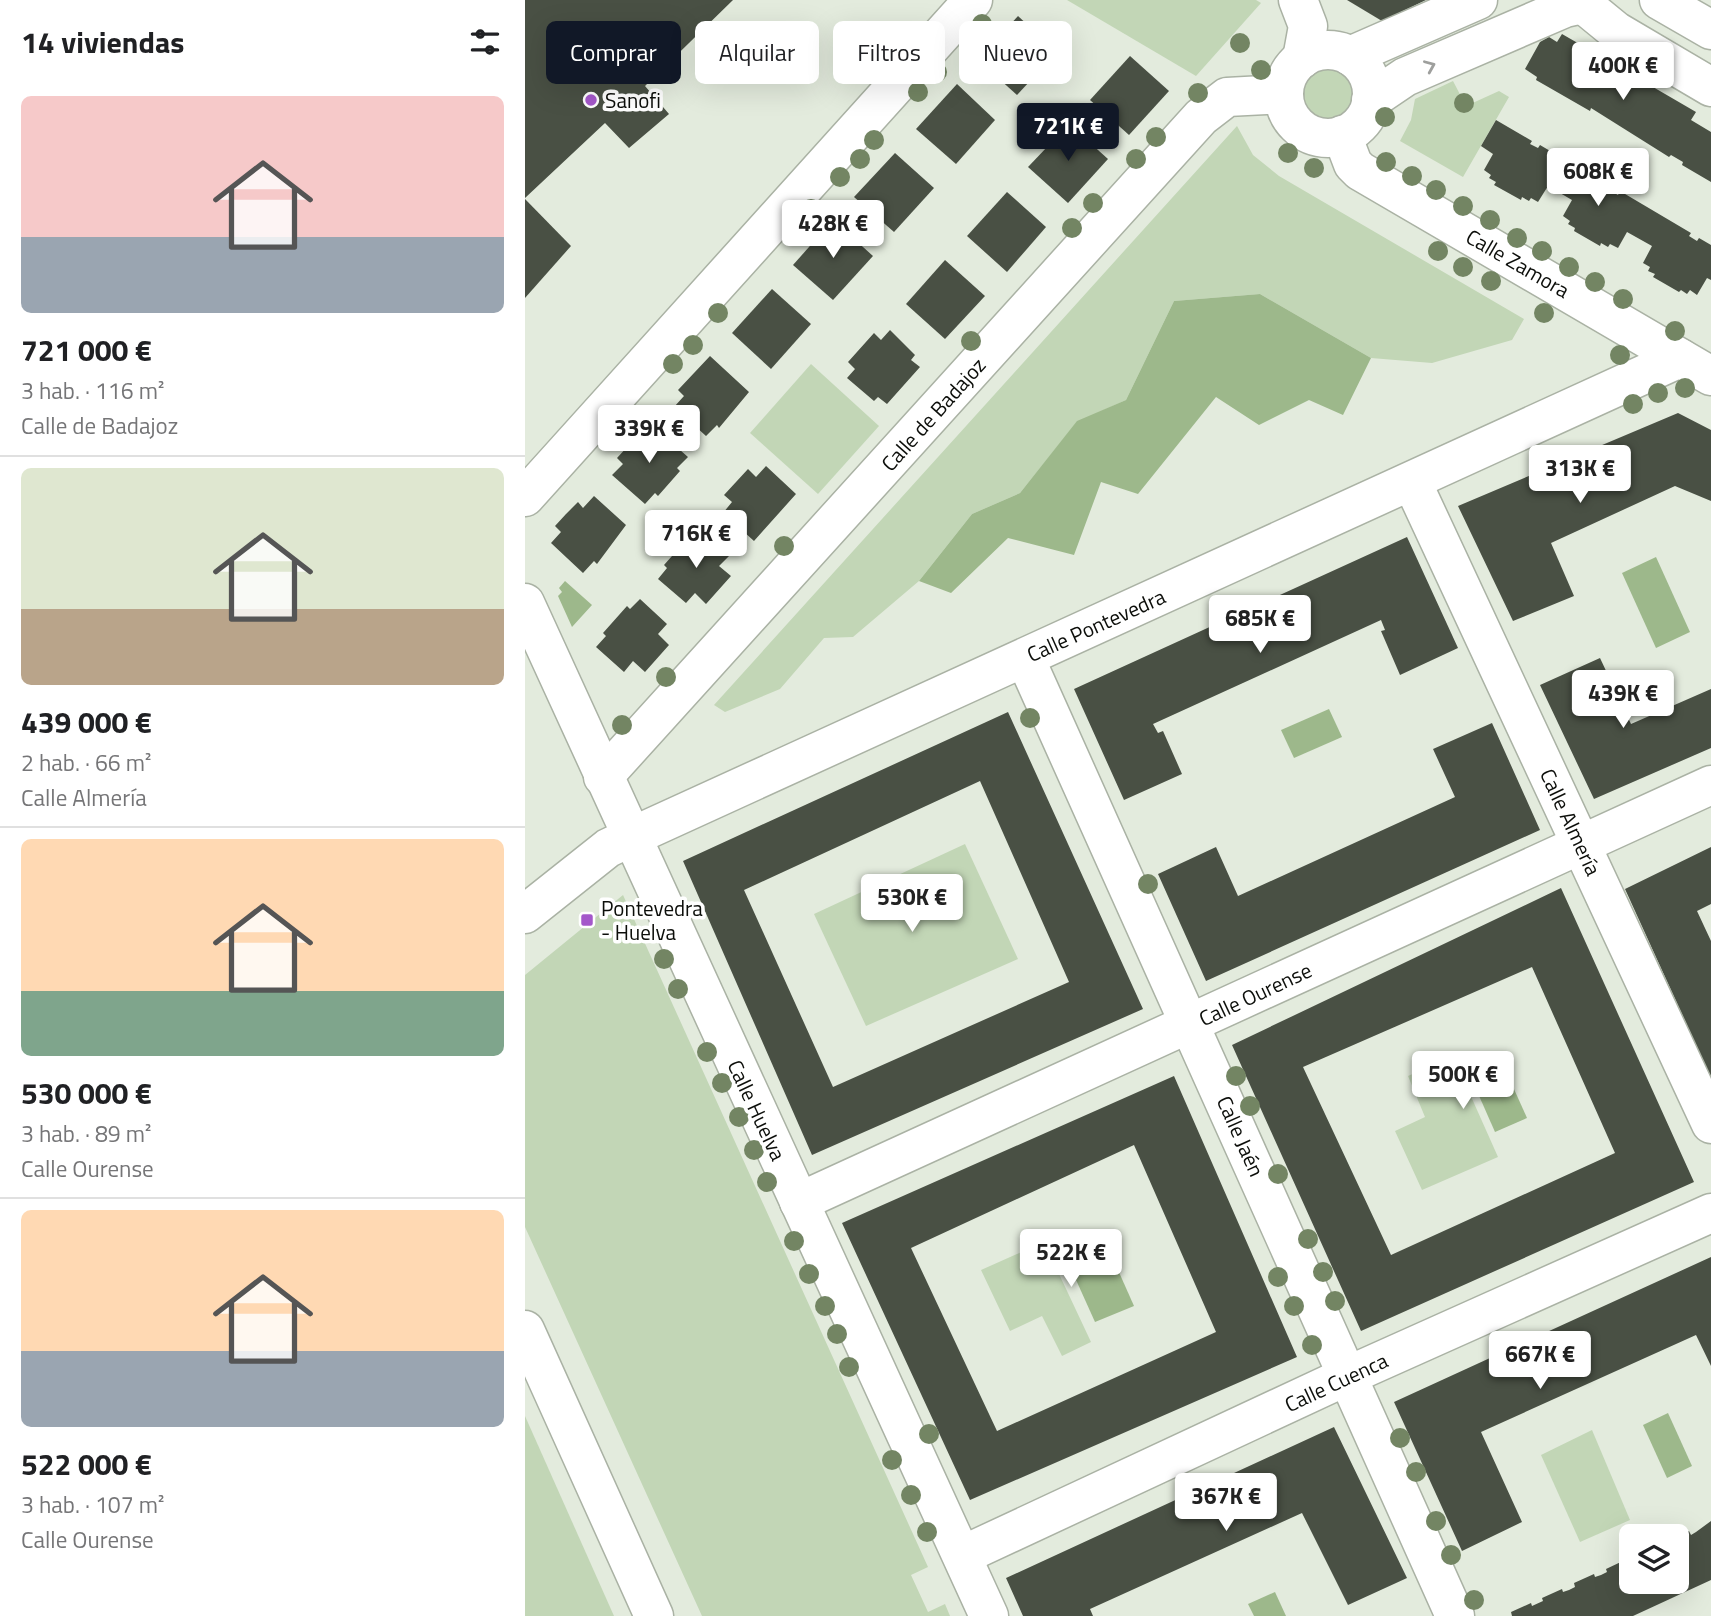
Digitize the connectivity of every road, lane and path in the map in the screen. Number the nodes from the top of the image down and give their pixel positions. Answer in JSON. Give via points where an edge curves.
{"nodes":[{"id":1,"x":973,"y":0,"type":"edge"},
{"id":2,"x":1298,"y":0,"type":"edge"},
{"id":3,"x":1478,"y":0,"type":"edge"},
{"id":4,"x":1659,"y":0,"type":"edge"},
{"id":5,"x":1584,"y":2,"type":"edge"},
{"id":6,"x":1711,"y":30,"type":"edge"},
{"id":7,"x":1350,"y":56,"type":"junction"},
{"id":8,"x":1302,"y":59,"type":"junction"},
{"id":9,"x":1711,"y":87,"type":"edge"},
{"id":10,"x":1284,"y":94,"type":"junction"},
{"id":11,"x":1371,"y":100,"type":"junction"},
{"id":12,"x":1342,"y":135,"type":"junction"},
{"id":13,"x":1695,"y":367,"type":"edge"},
{"id":14,"x":1412,"y":482,"type":"junction"},
{"id":15,"x":525,"y":498,"type":"edge"},
{"id":16,"x":525,"y":603,"type":"edge"},
{"id":17,"x":1024,"y":658,"type":"junction"},
{"id":18,"x":603,"y":776,"type":"junction"},
{"id":19,"x":1711,"y":785,"type":"edge"},
{"id":20,"x":631,"y":837,"type":"junction"},
{"id":21,"x":1582,"y":843,"type":"junction"},
{"id":22,"x":525,"y":914,"type":"edge"},
{"id":23,"x":1191,"y":1024,"type":"junction"},
{"id":24,"x":1711,"y":1125,"type":"edge"},
{"id":25,"x":799,"y":1202,"type":"junction"},
{"id":26,"x":1711,"y":1213,"type":"edge"},
{"id":27,"x":525,"y":1330,"type":"edge"},
{"id":28,"x":1347,"y":1376,"type":"junction"},
{"id":29,"x":963,"y":1555,"type":"junction"},
{"id":30,"x":654,"y":1616,"type":"edge"},
{"id":31,"x":989,"y":1616,"type":"edge"},
{"id":32,"x":1455,"y":1616,"type":"edge"}],
"edges":[{"from":1,"to":15,"type":"street"},
{"from":2,"to":8,"type":"street","via":[[1308,26]]},
{"from":3,"to":7,"type":"street"},
{"from":4,"to":6,"type":"street"},
{"from":5,"to":9,"type":"street","via":[[1616,31]]},
{"from":11,"to":5,"type":"street","one_way":true,"via":[[1405,77]]},
{"from":7,"to":8,"type":"street","via":[[1331,50]]},
{"from":7,"to":11,"type":"street","via":[[1369,79]]},
{"from":8,"to":10,"type":"street","via":[[1289,74]]},
{"from":10,"to":12,"type":"street","via":[[1288,113],[1301,129],[1322,137]]},
{"from":10,"to":18,"type":"street","name":"Calle de Badajoz","via":[[1227,97],[1201,117]]},
{"from":11,"to":12,"type":"street","via":[[1364,118]]},
{"from":12,"to":13,"type":"street","name":"Calle Zamora","via":[[1360,171]]},
{"from":13,"to":14,"type":"street","name":"Calle Pontevedra"},
{"from":14,"to":17,"type":"street","name":"Calle Pontevedra"},
{"from":14,"to":21,"type":"street","name":"Calle Almería"},
{"from":16,"to":18,"type":"street","name":"Calle Huelva"},
{"from":17,"to":20,"type":"street","name":"Calle Pontevedra"},
{"from":17,"to":23,"type":"street","name":"Calle Jaén"},
{"from":18,"to":20,"type":"street","name":"Calle Huelva"},
{"from":19,"to":21,"type":"street","name":"Calle Ourense"},
{"from":20,"to":22,"type":"street","name":"Calle Pontevedra","via":[[588,863]]},
{"from":20,"to":25,"type":"street","name":"Calle Huelva"},
{"from":21,"to":23,"type":"street","name":"Calle Ourense"},
{"from":21,"to":24,"type":"street","name":"Calle Almería"},
{"from":23,"to":25,"type":"street","name":"Calle Ourense"},
{"from":23,"to":28,"type":"street","name":"Calle Jaén"},
{"from":25,"to":29,"type":"street","name":"Calle Huelva"},
{"from":26,"to":28,"type":"street","name":"Calle Cuenca"},
{"from":27,"to":30,"type":"street"},
{"from":28,"to":29,"type":"street","name":"Calle Cuenca"},
{"from":28,"to":32,"type":"street","name":"Calle Jaén"},
{"from":29,"to":31,"type":"street","name":"Calle Huelva"}]}
